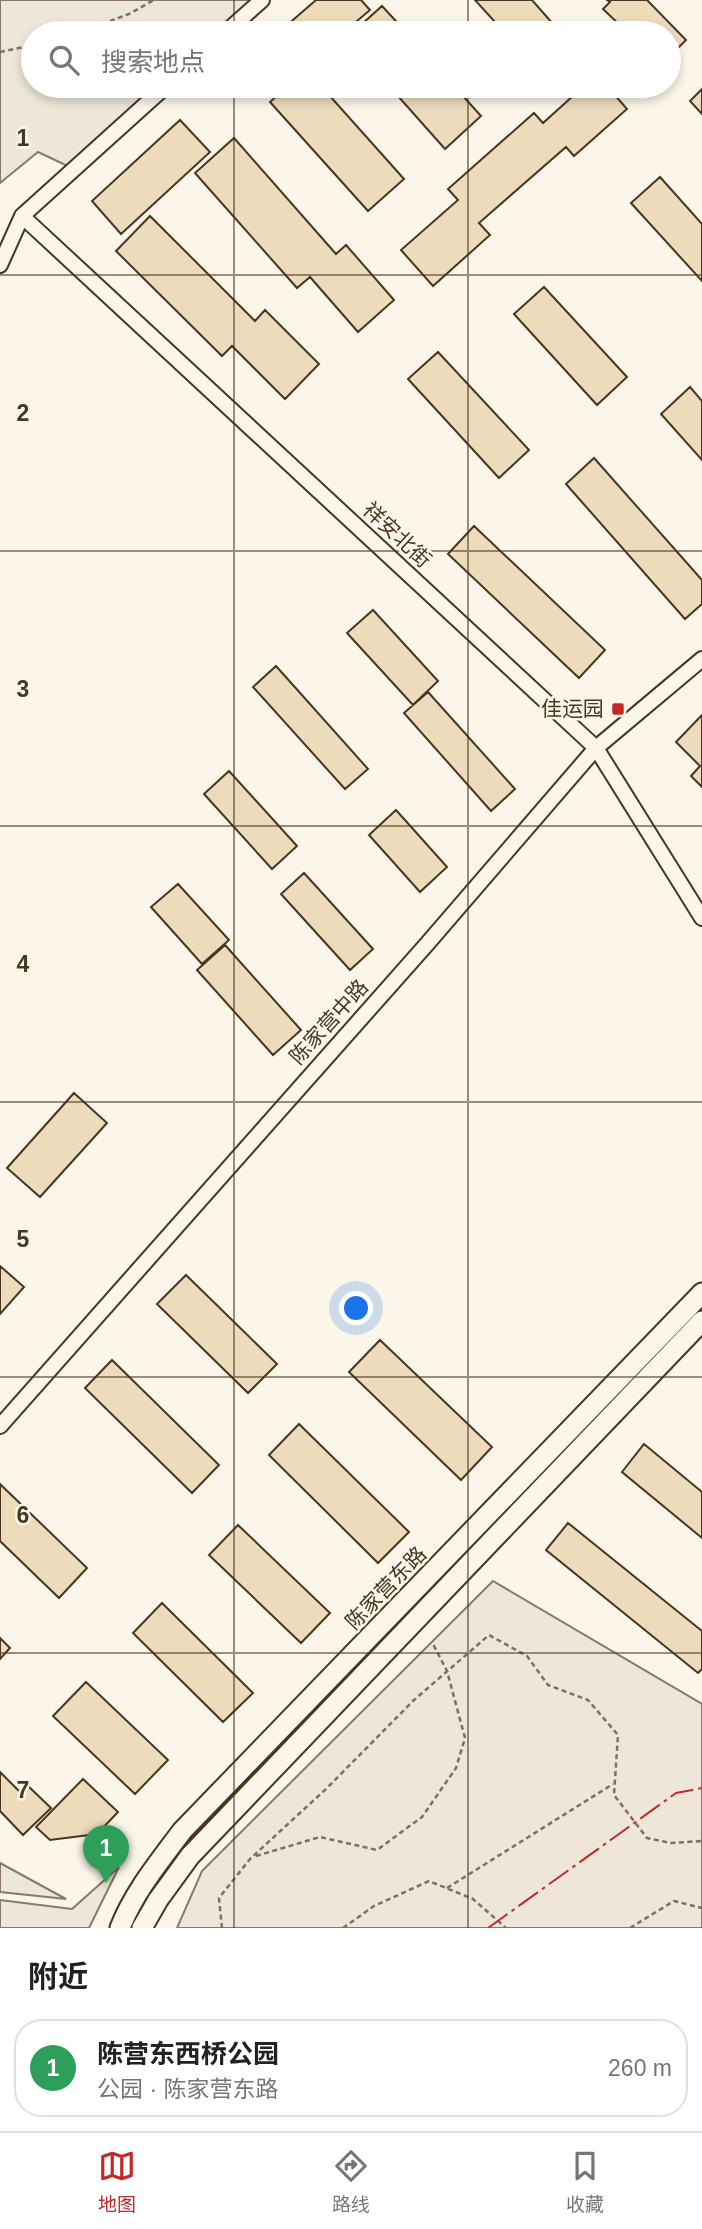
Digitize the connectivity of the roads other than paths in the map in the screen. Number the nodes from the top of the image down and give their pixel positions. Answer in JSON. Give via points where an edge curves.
{"nodes":[{"id":1,"x":262,"y":0,"type":"edge"},
{"id":2,"x":238,"y":21,"type":"edge"},
{"id":3,"x":153,"y":98,"type":"edge"},
{"id":4,"x":22,"y":216,"type":"junction"},
{"id":5,"x":0,"y":265,"type":"edge"},
{"id":6,"x":702,"y":660,"type":"edge"},
{"id":7,"x":596,"y":748,"type":"junction"},
{"id":8,"x":702,"y":918,"type":"edge"},
{"id":9,"x":702,"y":1293,"type":"edge"},
{"id":10,"x":702,"y":1321,"type":"edge"},
{"id":11,"x":0,"y":1426,"type":"edge"},
{"id":12,"x":120,"y":1928,"type":"edge"},
{"id":13,"x":142,"y":1928,"type":"edge"}],
"edges":[{"from":1,"to":2,"type":"street"},
{"from":3,"to":4,"type":"street"},
{"from":4,"to":5,"type":"street"},
{"from":4,"to":7,"type":"street","name":"祥安北街"},
{"from":6,"to":7,"type":"street","name":"陈家营中路"},
{"from":7,"to":8,"type":"street","name":"祥安北街"},
{"from":7,"to":11,"type":"street","name":"陈家营中路"},
{"from":9,"to":12,"type":"street","name":"陈家营东路","via":[[182,1831],[146,1880]]},
{"from":10,"to":13,"type":"street","name":"陈家营东路","via":[[190,1856]]}]}
